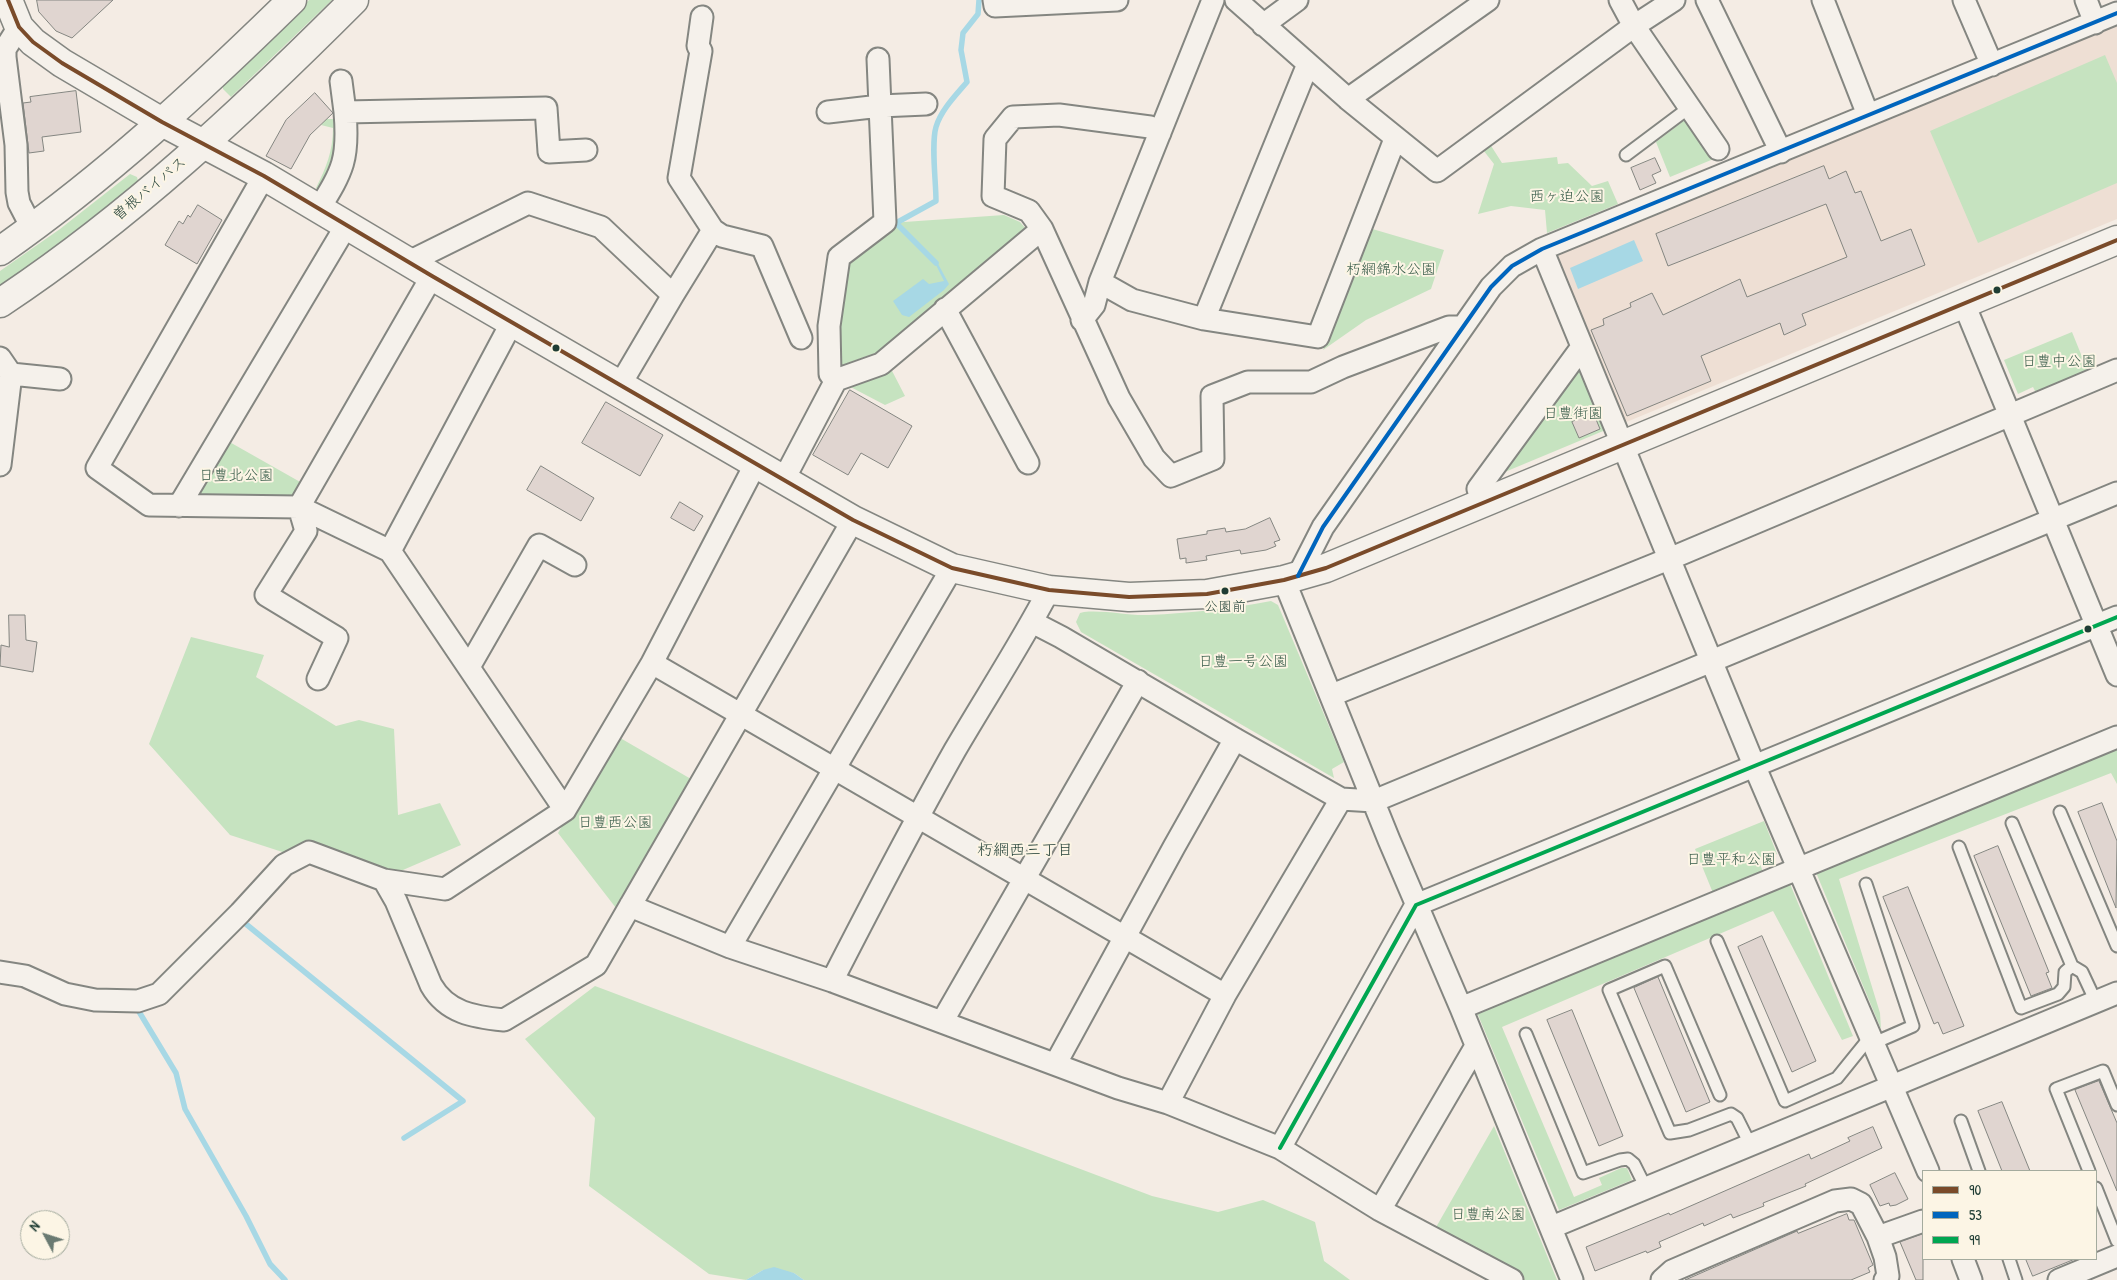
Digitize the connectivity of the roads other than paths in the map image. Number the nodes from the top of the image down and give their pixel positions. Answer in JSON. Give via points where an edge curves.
{"nodes":[{"id":1,"x":8,"y":0,"type":"edge"},
{"id":2,"x":292,"y":0,"type":"edge"},
{"id":3,"x":354,"y":0,"type":"edge"},
{"id":4,"x":994,"y":0,"type":"edge"},
{"id":5,"x":1117,"y":0,"type":"edge"},
{"id":6,"x":1212,"y":0,"type":"edge"},
{"id":7,"x":1236,"y":0,"type":"edge"},
{"id":8,"x":1297,"y":0,"type":"edge"},
{"id":9,"x":1488,"y":0,"type":"edge"},
{"id":10,"x":1620,"y":0,"type":"edge"},
{"id":11,"x":1674,"y":0,"type":"edge"},
{"id":12,"x":1707,"y":0,"type":"edge"},
{"id":13,"x":1823,"y":0,"type":"edge"},
{"id":14,"x":1964,"y":0,"type":"edge"},
{"id":15,"x":2086,"y":0,"type":"edge"},
{"id":16,"x":2117,"y":13,"type":"edge"},
{"id":17,"x":702,"y":17,"type":"dead end"},
{"id":18,"x":2095,"y":23,"type":"junction"},
{"id":19,"x":1263,"y":24,"type":"junction"},
{"id":20,"x":1634,"y":26,"type":"junction"},
{"id":21,"x":19,"y":27,"type":"junction"},
{"id":22,"x":878,"y":58,"type":"dead end"},
{"id":23,"x":1308,"y":64,"type":"junction"},
{"id":24,"x":1992,"y":65,"type":"junction"},
{"id":25,"x":342,"y":81,"type":"dead end"},
{"id":26,"x":1348,"y":99,"type":"junction"},
{"id":27,"x":926,"y":104,"type":"dead end"},
{"id":28,"x":880,"y":106,"type":"junction"},
{"id":29,"x":1690,"y":107,"type":"junction"},
{"id":30,"x":345,"y":112,"type":"junction"},
{"id":31,"x":828,"y":112,"type":"dead end"},
{"id":32,"x":1868,"y":115,"type":"junction"},
{"id":33,"x":162,"y":122,"type":"junction"},
{"id":34,"x":1160,"y":133,"type":"junction"},
{"id":35,"x":1395,"y":139,"type":"junction"},
{"id":36,"x":202,"y":145,"type":"junction"},
{"id":37,"x":1718,"y":149,"type":"dead end"},
{"id":38,"x":586,"y":150,"type":"dead end"},
{"id":39,"x":1781,"y":152,"type":"junction"},
{"id":40,"x":1626,"y":155,"type":"dead end"},
{"id":41,"x":264,"y":176,"type":"junction"},
{"id":42,"x":320,"y":209,"type":"junction"},
{"id":43,"x":346,"y":226,"type":"junction"},
{"id":44,"x":32,"y":228,"type":"junction"},
{"id":45,"x":1042,"y":228,"type":"junction"},
{"id":46,"x":713,"y":230,"type":"junction"},
{"id":47,"x":2117,"y":240,"type":"edge"},
{"id":48,"x":1542,"y":249,"type":"junction"},
{"id":49,"x":0,"y":250,"type":"edge"},
{"id":50,"x":409,"y":262,"type":"junction"},
{"id":51,"x":432,"y":276,"type":"junction"},
{"id":52,"x":1100,"y":282,"type":"junction"},
{"id":53,"x":672,"y":295,"type":"junction"},
{"id":54,"x":0,"y":303,"type":"edge"},
{"id":55,"x":1964,"y":304,"type":"junction"},
{"id":56,"x":945,"y":309,"type":"junction"},
{"id":57,"x":1204,"y":319,"type":"junction"},
{"id":58,"x":1082,"y":320,"type":"junction"},
{"id":59,"x":512,"y":322,"type":"junction"},
{"id":60,"x":1463,"y":327,"type":"junction"},
{"id":61,"x":800,"y":338,"type":"dead end"},
{"id":62,"x":1582,"y":347,"type":"junction"},
{"id":63,"x":6,"y":366,"type":"edge"},
{"id":64,"x":2117,"y":370,"type":"edge"},
{"id":65,"x":60,"y":379,"type":"dead end"},
{"id":66,"x":836,"y":380,"type":"junction"},
{"id":67,"x":620,"y":385,"type":"junction"},
{"id":68,"x":2011,"y":414,"type":"junction"},
{"id":69,"x":1622,"y":444,"type":"junction"},
{"id":70,"x":756,"y":463,"type":"junction"},
{"id":71,"x":1028,"y":464,"type":"dead end"},
{"id":72,"x":0,"y":465,"type":"edge"},
{"id":73,"x":784,"y":479,"type":"junction"},
{"id":74,"x":2117,"y":493,"type":"edge"},
{"id":75,"x":1483,"y":502,"type":"junction"},
{"id":76,"x":179,"y":506,"type":"junction"},
{"id":77,"x":299,"y":507,"type":"junction"},
{"id":78,"x":853,"y":520,"type":"junction"},
{"id":79,"x":2052,"y":520,"type":"junction"},
{"id":80,"x":390,"y":551,"type":"junction"},
{"id":81,"x":1670,"y":558,"type":"junction"},
{"id":82,"x":575,"y":565,"type":"dead end"},
{"id":83,"x":952,"y":568,"type":"junction"},
{"id":84,"x":1291,"y":578,"type":"junction"},
{"id":85,"x":1049,"y":590,"type":"junction"},
{"id":86,"x":2117,"y":617,"type":"edge"},
{"id":87,"x":1032,"y":622,"type":"junction"},
{"id":88,"x":2097,"y":626,"type":"junction"},
{"id":89,"x":652,"y":662,"type":"junction"},
{"id":90,"x":1713,"y":662,"type":"junction"},
{"id":91,"x":469,"y":667,"type":"junction"},
{"id":92,"x":2117,"y":675,"type":"edge"},
{"id":93,"x":318,"y":679,"type":"dead end"},
{"id":94,"x":1138,"y":681,"type":"junction"},
{"id":95,"x":1332,"y":696,"type":"junction"},
{"id":96,"x":742,"y":715,"type":"junction"},
{"id":97,"x":2117,"y":737,"type":"edge"},
{"id":98,"x":1235,"y":739,"type":"junction"},
{"id":99,"x":1754,"y":765,"type":"junction"},
{"id":100,"x":834,"y":770,"type":"junction"},
{"id":101,"x":1341,"y":799,"type":"junction"},
{"id":102,"x":1374,"y":801,"type":"junction"},
{"id":103,"x":565,"y":810,"type":"junction"},
{"id":104,"x":2060,"y":812,"type":"dead end"},
{"id":105,"x":917,"y":816,"type":"junction"},
{"id":106,"x":2012,"y":823,"type":"dead end"},
{"id":107,"x":1959,"y":847,"type":"dead end"},
{"id":108,"x":1799,"y":868,"type":"junction"},
{"id":109,"x":1024,"y":878,"type":"junction"},
{"id":110,"x":384,"y":880,"type":"junction"},
{"id":111,"x":1866,"y":884,"type":"dead end"},
{"id":112,"x":1416,"y":905,"type":"junction"},
{"id":113,"x":630,"y":906,"type":"junction"},
{"id":114,"x":1125,"y":938,"type":"junction"},
{"id":115,"x":1717,"y":941,"type":"dead end"},
{"id":116,"x":2117,"y":946,"type":"edge"},
{"id":117,"x":730,"y":947,"type":"junction"},
{"id":118,"x":2072,"y":966,"type":"junction"},
{"id":119,"x":0,"y":972,"type":"edge"},
{"id":120,"x":832,"y":981,"type":"junction"},
{"id":121,"x":2117,"y":993,"type":"edge"},
{"id":122,"x":1225,"y":995,"type":"junction"},
{"id":123,"x":2096,"y":1002,"type":"junction"},
{"id":124,"x":1462,"y":1008,"type":"junction"},
{"id":125,"x":942,"y":1022,"type":"junction"},
{"id":126,"x":1526,"y":1034,"type":"dead end"},
{"id":127,"x":1873,"y":1039,"type":"junction"},
{"id":128,"x":1476,"y":1046,"type":"junction"},
{"id":129,"x":1056,"y":1063,"type":"junction"},
{"id":130,"x":1893,"y":1087,"type":"junction"},
{"id":131,"x":1720,"y":1095,"type":"dead end"},
{"id":132,"x":1168,"y":1103,"type":"junction"},
{"id":133,"x":2117,"y":1105,"type":"edge"},
{"id":134,"x":1962,"y":1121,"type":"dead end"},
{"id":135,"x":1751,"y":1146,"type":"junction"},
{"id":136,"x":1280,"y":1148,"type":"junction"},
{"id":137,"x":1928,"y":1170,"type":"edge"},
{"id":138,"x":1979,"y":1170,"type":"edge"},
{"id":139,"x":2089,"y":1170,"type":"edge"},
{"id":140,"x":1646,"y":1188,"type":"junction"},
{"id":141,"x":2097,"y":1191,"type":"edge"},
{"id":142,"x":1380,"y":1210,"type":"junction"},
{"id":143,"x":1922,"y":1221,"type":"edge"},
{"id":144,"x":1552,"y":1227,"type":"junction"},
{"id":145,"x":1878,"y":1238,"type":"junction"},
{"id":146,"x":2117,"y":1241,"type":"edge"},
{"id":147,"x":2117,"y":1256,"type":"edge"},
{"id":148,"x":1963,"y":1260,"type":"edge"},
{"id":149,"x":2009,"y":1260,"type":"edge"},
{"id":150,"x":1512,"y":1280,"type":"edge"},
{"id":151,"x":1572,"y":1280,"type":"edge"},
{"id":152,"x":1662,"y":1280,"type":"edge"},
{"id":153,"x":1885,"y":1280,"type":"edge"},
{"id":154,"x":1971,"y":1280,"type":"edge"},
{"id":155,"x":2016,"y":1280,"type":"edge"},
{"id":156,"x":2059,"y":1280,"type":"edge"}],
"edges":[{"from":1,"to":21,"type":"main road"},
{"from":2,"to":33,"type":"main road"},
{"from":3,"to":36,"type":"main road","name":"曽根バイパス"},
{"from":4,"to":5,"type":"street","via":[[995,6]]},
{"from":6,"to":34,"type":"street"},
{"from":7,"to":19,"type":"street"},
{"from":8,"to":19,"type":"street"},
{"from":9,"to":26,"type":"street"},
{"from":10,"to":20,"type":"street"},
{"from":11,"to":20,"type":"street"},
{"from":12,"to":39,"type":"street"},
{"from":13,"to":32,"type":"street"},
{"from":14,"to":24,"type":"street"},
{"from":15,"to":18,"type":"street"},
{"from":16,"to":18,"type":"street"},
{"from":17,"to":46,"type":"street","via":[[698,46],[701,50],[679,178]]},
{"from":18,"to":24,"type":"street"},
{"from":19,"to":23,"type":"street"},
{"from":20,"to":29,"type":"street"},
{"from":20,"to":35,"type":"street","via":[[1436,171]]},
{"from":21,"to":33,"type":"main road","via":[[33,42],[62,63]]},
{"from":21,"to":44,"type":"street","via":[[5,48],[16,145],[17,192]]},
{"from":22,"to":28,"type":"street"},
{"from":23,"to":26,"type":"street"},
{"from":23,"to":57,"type":"street"},
{"from":24,"to":32,"type":"street"},
{"from":25,"to":30,"type":"street"},
{"from":26,"to":35,"type":"street"},
{"from":27,"to":28,"type":"street"},
{"from":28,"to":31,"type":"street"},
{"from":28,"to":66,"type":"street","via":[[884,222],[839,257],[829,326],[830,374]]},
{"from":29,"to":37,"type":"street"},
{"from":29,"to":40,"type":"lane"},
{"from":30,"to":38,"type":"street","via":[[546,108],[549,152]]},
{"from":30,"to":42,"type":"street","via":[[346,156],[340,174]]},
{"from":32,"to":39,"type":"street"},
{"from":33,"to":36,"type":"main road"},
{"from":33,"to":44,"type":"main road"},
{"from":34,"to":45,"type":"street","via":[[1150,127],[1059,115],[1013,117],[995,139],[993,196],[1029,211]]},
{"from":34,"to":52,"type":"street"},
{"from":35,"to":57,"type":"street","via":[[1318,337]]},
{"from":36,"to":41,"type":"main road"},
{"from":36,"to":54,"type":"main road","name":"曽根バイパス","via":[[50,270]]},
{"from":39,"to":48,"type":"street"},
{"from":41,"to":42,"type":"main road"},
{"from":41,"to":76,"type":"street","via":[[98,468],[149,505]]},
{"from":42,"to":43,"type":"main road"},
{"from":43,"to":50,"type":"main road"},
{"from":43,"to":76,"type":"street"},
{"from":44,"to":49,"type":"main road"},
{"from":45,"to":56,"type":"street"},
{"from":45,"to":58,"type":"street"},
{"from":46,"to":53,"type":"street"},
{"from":46,"to":61,"type":"street","via":[[722,236],[762,246]]},
{"from":47,"to":55,"type":"main road"},
{"from":48,"to":60,"type":"street","via":[[1512,266],[1490,287]]},
{"from":48,"to":62,"type":"street"},
{"from":50,"to":51,"type":"main road"},
{"from":50,"to":53,"type":"street","via":[[528,203],[602,227]]},
{"from":51,"to":59,"type":"main road"},
{"from":51,"to":77,"type":"street"},
{"from":52,"to":57,"type":"street","via":[[1132,300]]},
{"from":52,"to":58,"type":"street","via":[[1094,304]]},
{"from":53,"to":67,"type":"street"},
{"from":55,"to":68,"type":"street"},
{"from":55,"to":69,"type":"main road"},
{"from":56,"to":66,"type":"street","via":[[881,364]]},
{"from":56,"to":71,"type":"street"},
{"from":58,"to":60,"type":"street","via":[[1119,398],[1154,458],[1171,476],[1213,459],[1212,396],[1248,382],[1311,382],[1343,366],[1449,327]]},
{"from":59,"to":67,"type":"main road"},
{"from":59,"to":80,"type":"street"},
{"from":60,"to":84,"type":"street"},
{"from":62,"to":69,"type":"street"},
{"from":62,"to":75,"type":"street","via":[[1478,489]]},
{"from":63,"to":65,"type":"street"},
{"from":63,"to":72,"type":"street"},
{"from":64,"to":68,"type":"street"},
{"from":66,"to":73,"type":"street"},
{"from":67,"to":70,"type":"main road"},
{"from":68,"to":79,"type":"street"},
{"from":68,"to":81,"type":"street"},
{"from":69,"to":75,"type":"main road"},
{"from":69,"to":81,"type":"street"},
{"from":70,"to":73,"type":"main road"},
{"from":70,"to":89,"type":"street"},
{"from":73,"to":78,"type":"main road"},
{"from":74,"to":79,"type":"street"},
{"from":75,"to":84,"type":"main road","via":[[1326,568]]},
{"from":76,"to":77,"type":"street"},
{"from":77,"to":80,"type":"street"},
{"from":77,"to":93,"type":"street","via":[[306,531],[266,595],[337,638]]},
{"from":78,"to":83,"type":"main road"},
{"from":78,"to":96,"type":"street"},
{"from":79,"to":88,"type":"street"},
{"from":79,"to":90,"type":"street"},
{"from":80,"to":91,"type":"street"},
{"from":81,"to":90,"type":"street"},
{"from":81,"to":95,"type":"street"},
{"from":82,"to":91,"type":"street","via":[[539,545]]},
{"from":83,"to":85,"type":"main road"},
{"from":83,"to":100,"type":"street"},
{"from":84,"to":85,"type":"main road","via":[[1181,596],[1129,597]]},
{"from":84,"to":95,"type":"street"},
{"from":85,"to":87,"type":"street"},
{"from":86,"to":88,"type":"street"},
{"from":87,"to":94,"type":"street"},
{"from":87,"to":105,"type":"street"},
{"from":88,"to":92,"type":"street"},
{"from":88,"to":99,"type":"street"},
{"from":89,"to":96,"type":"street"},
{"from":89,"to":103,"type":"street"},
{"from":90,"to":99,"type":"street"},
{"from":90,"to":102,"type":"street"},
{"from":91,"to":103,"type":"street"},
{"from":94,"to":98,"type":"street"},
{"from":94,"to":109,"type":"street"},
{"from":95,"to":102,"type":"street"},
{"from":96,"to":100,"type":"street"},
{"from":96,"to":113,"type":"street"},
{"from":97,"to":108,"type":"street"},
{"from":98,"to":101,"type":"street"},
{"from":98,"to":114,"type":"street"},
{"from":99,"to":108,"type":"street"},
{"from":99,"to":112,"type":"street"},
{"from":100,"to":105,"type":"street"},
{"from":100,"to":117,"type":"street"},
{"from":101,"to":102,"type":"street"},
{"from":101,"to":122,"type":"street"},
{"from":102,"to":112,"type":"street"},
{"from":103,"to":110,"type":"street","via":[[446,889]]},
{"from":104,"to":116,"type":"lane"},
{"from":105,"to":109,"type":"street"},
{"from":105,"to":120,"type":"street"},
{"from":106,"to":118,"type":"lane"},
{"from":107,"to":118,"type":"lane","via":[[2021,1008],[2058,994],[2064,987],[2065,972]]},
{"from":108,"to":124,"type":"street"},
{"from":108,"to":127,"type":"street"},
{"from":109,"to":114,"type":"street"},
{"from":109,"to":125,"type":"street"},
{"from":110,"to":113,"type":"street","via":[[438,997],[454,1010],[490,1019],[504,1020],[596,965]]},
{"from":110,"to":119,"type":"street","via":[[309,852],[297,857],[284,865],[159,994],[138,1001],[95,1000],[72,995],[25,976]]},
{"from":111,"to":127,"type":"lane","via":[[1913,1026]]},
{"from":112,"to":124,"type":"street"},
{"from":112,"to":136,"type":"street"},
{"from":113,"to":117,"type":"street"},
{"from":114,"to":122,"type":"street"},
{"from":114,"to":129,"type":"street"},
{"from":115,"to":127,"type":"lane","via":[[1785,1101],[1837,1078]]},
{"from":117,"to":120,"type":"street"},
{"from":118,"to":123,"type":"lane","via":[[2082,972]]},
{"from":120,"to":125,"type":"street"},
{"from":121,"to":123,"type":"street"},
{"from":122,"to":132,"type":"street"},
{"from":123,"to":130,"type":"street"},
{"from":124,"to":128,"type":"street"},
{"from":125,"to":129,"type":"street"},
{"from":126,"to":140,"type":"lane","via":[[1583,1173],[1628,1159]]},
{"from":127,"to":130,"type":"street"},
{"from":128,"to":142,"type":"street"},
{"from":128,"to":144,"type":"street"},
{"from":129,"to":132,"type":"street","via":[[1118,1088]]},
{"from":130,"to":135,"type":"street"},
{"from":130,"to":137,"type":"street"},
{"from":131,"to":135,"type":"lane","via":[[1665,966],[1609,990],[1670,1133],[1689,1130],[1731,1114],[1737,1118]]},
{"from":132,"to":136,"type":"street"},
{"from":133,"to":139,"type":"lane","via":[[2103,1071],[2056,1089]]},
{"from":134,"to":138,"type":"lane"},
{"from":135,"to":140,"type":"street"},
{"from":136,"to":142,"type":"street"},
{"from":140,"to":144,"type":"street"},
{"from":141,"to":146,"type":"lane"},
{"from":142,"to":150,"type":"street"},
{"from":143,"to":145,"type":"street"},
{"from":144,"to":151,"type":"street"},
{"from":145,"to":152,"type":"street","via":[[1861,1204],[1852,1199],[1835,1201],[1672,1271]]},
{"from":145,"to":153,"type":"street","via":[[1885,1257],[1888,1276]]},
{"from":147,"to":156,"type":"street"},
{"from":148,"to":154,"type":"street"},
{"from":149,"to":155,"type":"lane"}]}
